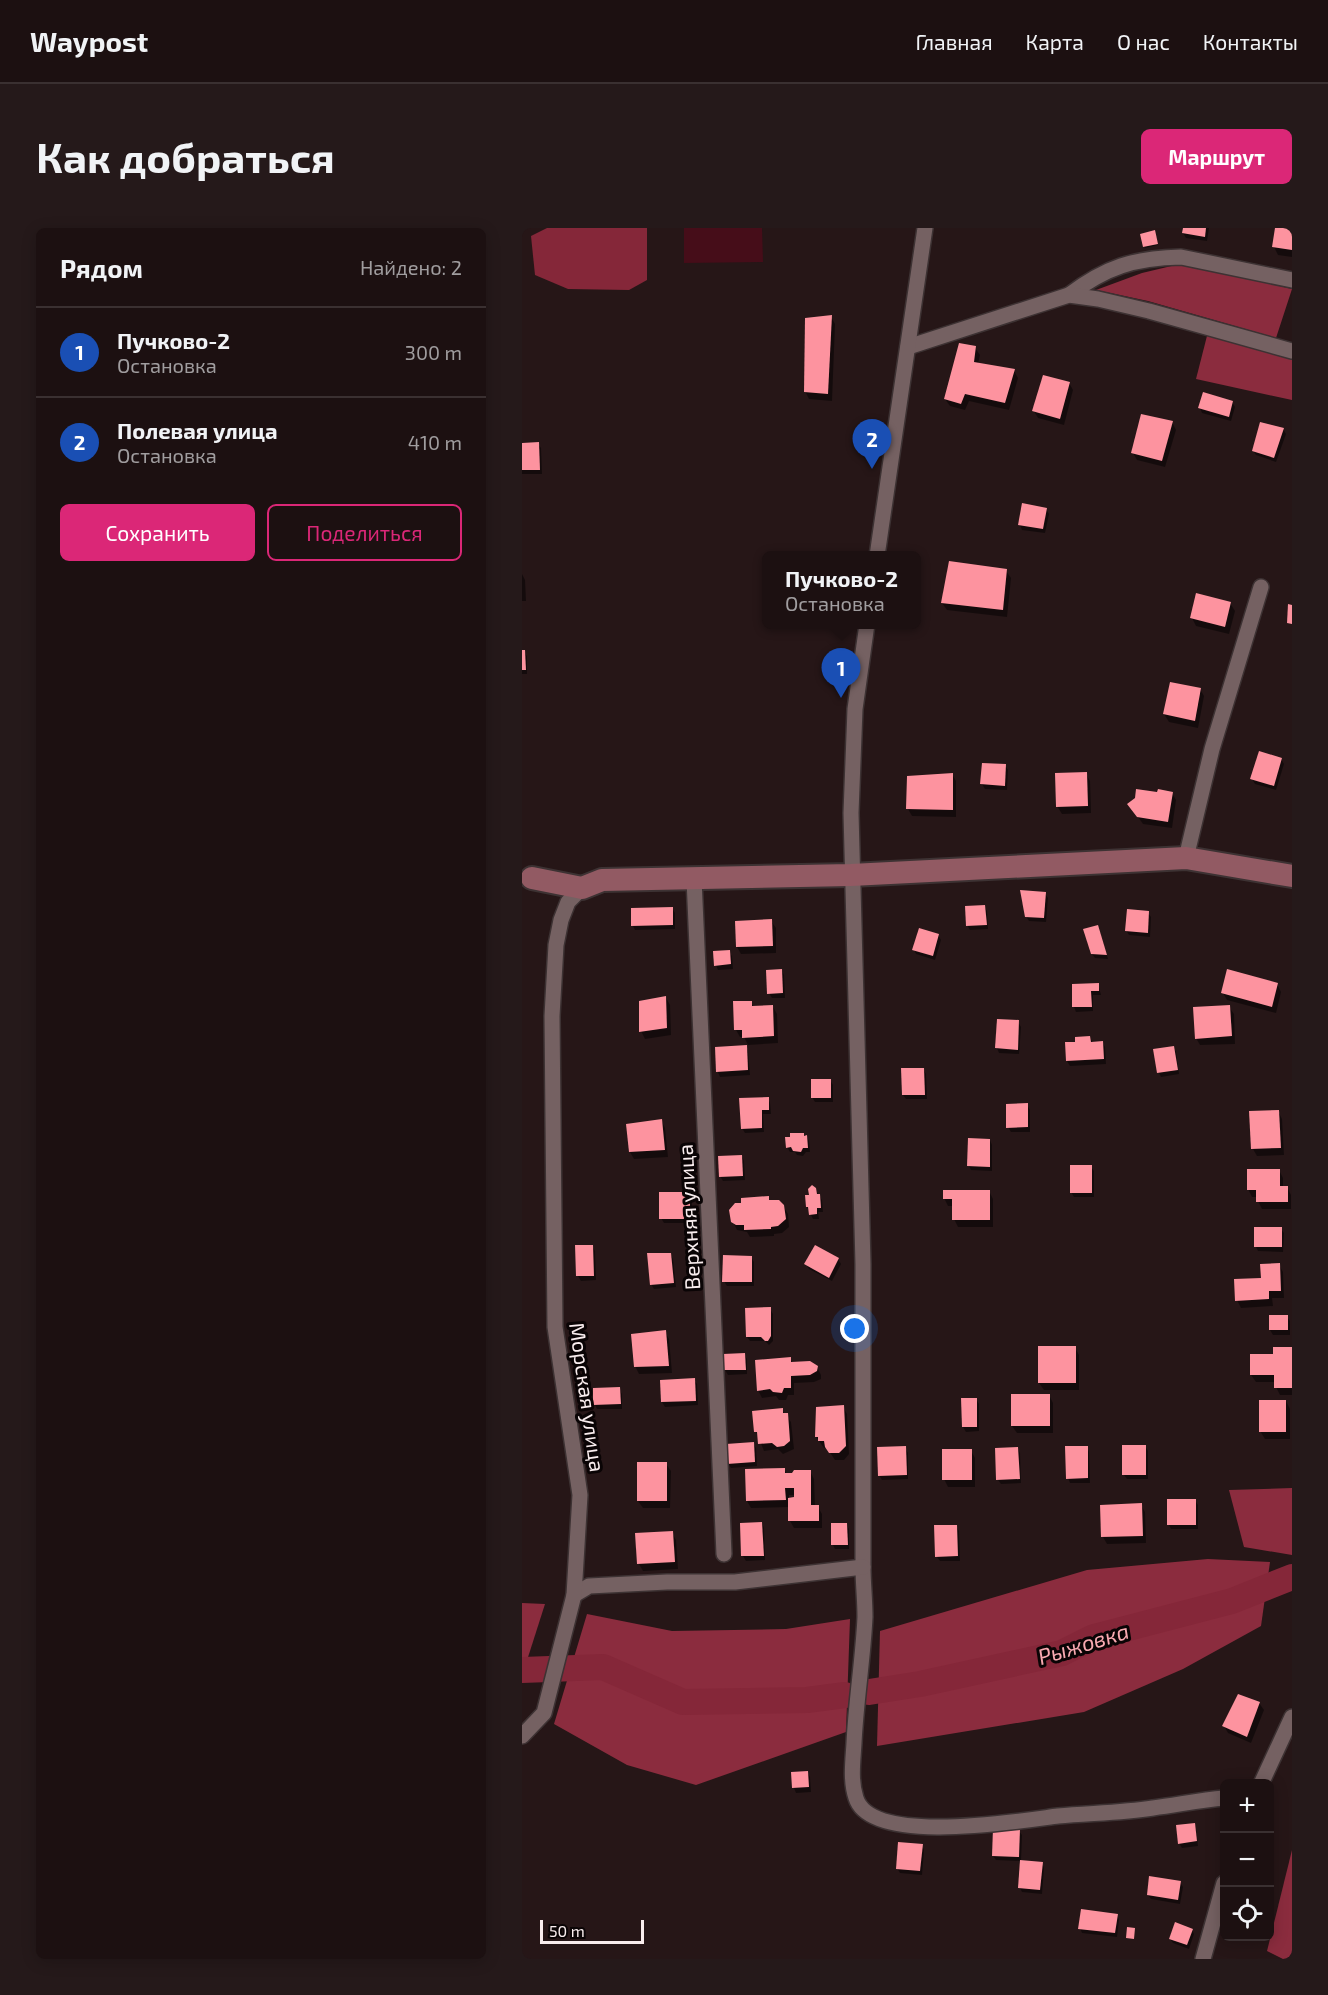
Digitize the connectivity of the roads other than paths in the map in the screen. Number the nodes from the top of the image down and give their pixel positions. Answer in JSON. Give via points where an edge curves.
{"nodes":[{"id":1,"x":925,"y":228,"type":"edge"},
{"id":2,"x":1292,"y":280,"type":"edge"},
{"id":3,"x":1069,"y":295,"type":"junction"},
{"id":4,"x":908,"y":347,"type":"junction"},
{"id":5,"x":1292,"y":351,"type":"edge"},
{"id":6,"x":878,"y":551,"type":"edge"},
{"id":7,"x":1260,"y":587,"type":"dead end"},
{"id":8,"x":866,"y":629,"type":"edge"},
{"id":9,"x":1186,"y":858,"type":"junction"},
{"id":10,"x":851,"y":875,"type":"junction"},
{"id":11,"x":1292,"y":876,"type":"edge"},
{"id":12,"x":527,"y":878,"type":"edge"},
{"id":13,"x":694,"y":879,"type":"junction"},
{"id":14,"x":582,"y":888,"type":"junction"},
{"id":15,"x":724,"y":1554,"type":"dead end"},
{"id":16,"x":863,"y":1567,"type":"junction"},
{"id":17,"x":574,"y":1595,"type":"junction"},
{"id":18,"x":1292,"y":1717,"type":"edge"},
{"id":19,"x":522,"y":1736,"type":"edge"},
{"id":20,"x":1263,"y":1779,"type":"edge"},
{"id":21,"x":1220,"y":1798,"type":"edge"},
{"id":22,"x":1223,"y":1887,"type":"edge"},
{"id":23,"x":1203,"y":1959,"type":"edge"}],
"edges":[{"from":1,"to":4,"type":"street"},
{"from":2,"to":3,"type":"street","via":[[1168,257],[1105,271]]},
{"from":3,"to":4,"type":"street"},
{"from":3,"to":5,"type":"street","via":[[1149,311]]},
{"from":4,"to":6,"type":"street"},
{"from":7,"to":9,"type":"street","via":[[1212,749]]},
{"from":8,"to":10,"type":"street","via":[[855,709]]},
{"from":9,"to":10,"type":"street"},
{"from":9,"to":11,"type":"street"},
{"from":10,"to":13,"type":"street"},
{"from":10,"to":16,"type":"street","via":[[863,1264]]},
{"from":12,"to":14,"type":"street"},
{"from":13,"to":14,"type":"street","via":[[602,880]]},
{"from":13,"to":15,"type":"street","name":"Верхняя улица"},
{"from":14,"to":17,"type":"street","name":"Морская улица","via":[[568,902],[561,920],[552,1016],[555,1327],[580,1495]]},
{"from":16,"to":17,"type":"street","via":[[735,1582],[589,1586]]},
{"from":16,"to":21,"type":"street","via":[[865,1616],[852,1772],[862,1810],[878,1819],[906,1824],[972,1827]]},
{"from":17,"to":19,"type":"street","name":"Морская улица","via":[[544,1713]]},
{"from":18,"to":20,"type":"street"},
{"from":22,"to":23,"type":"street"}]}
